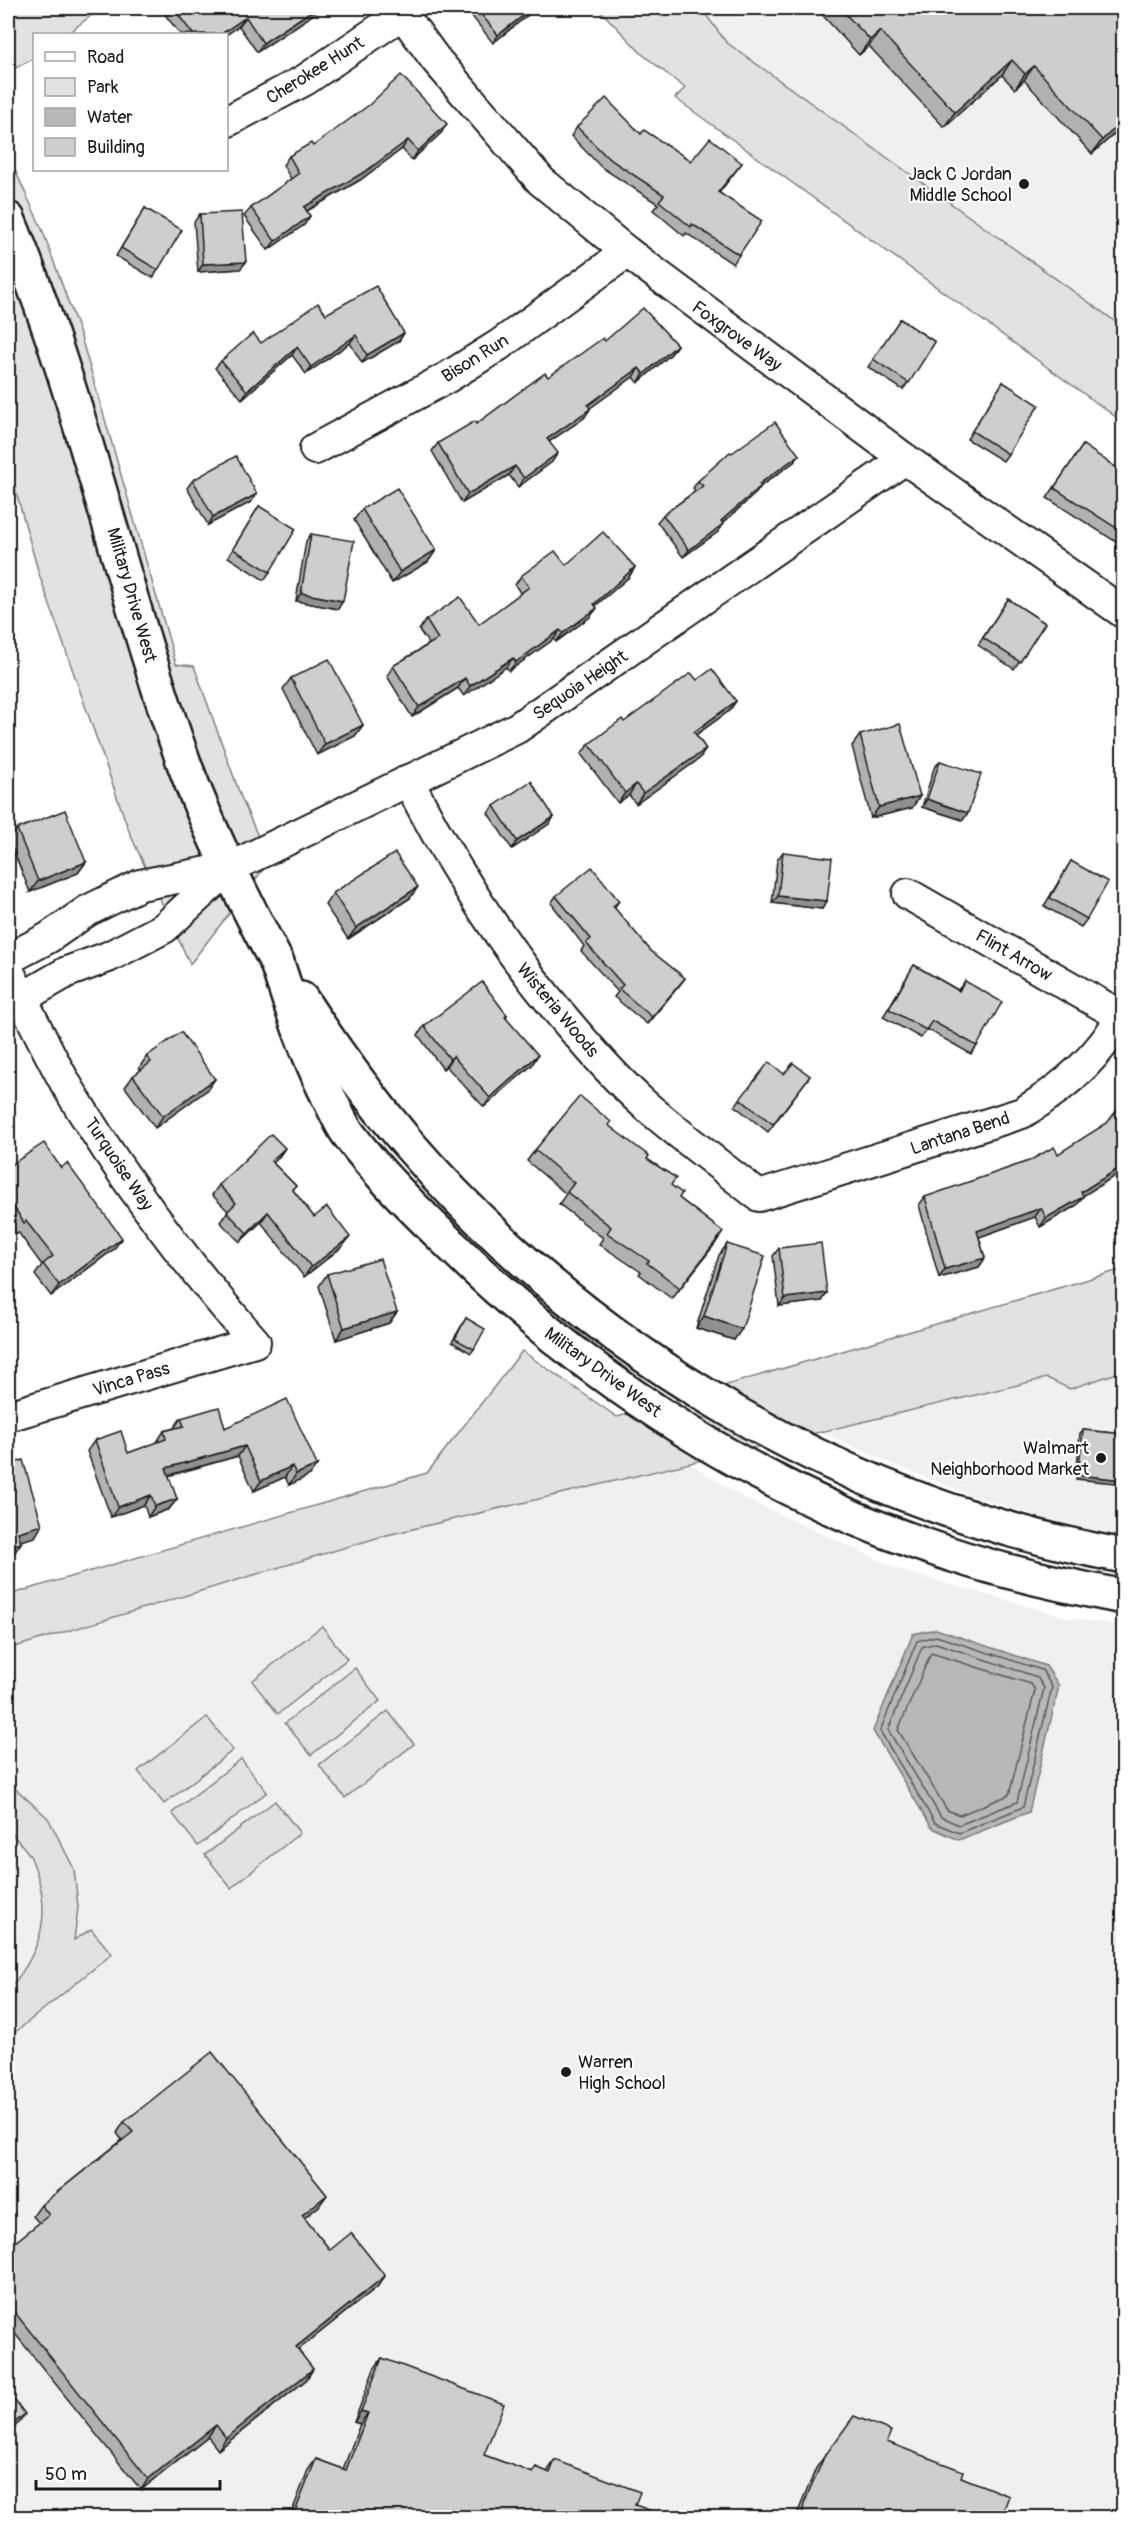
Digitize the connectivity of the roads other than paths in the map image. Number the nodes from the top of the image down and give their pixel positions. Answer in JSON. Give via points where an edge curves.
{"nodes":[{"id":1,"x":400,"y":11,"type":"edge"},
{"id":2,"x":228,"y":122,"type":"edge"},
{"id":3,"x":8,"y":219,"type":"edge"},
{"id":4,"x":627,"y":252,"type":"junction"},
{"id":5,"x":315,"y":449,"type":"dead end"},
{"id":6,"x":905,"y":459,"type":"junction"},
{"id":7,"x":1124,"y":613,"type":"edge"},
{"id":8,"x":408,"y":780,"type":"junction"},
{"id":9,"x":229,"y":868,"type":"junction"},
{"id":10,"x":908,"y":894,"type":"dead end"},
{"id":11,"x":87,"y":911,"type":"junction"},
{"id":12,"x":108,"y":957,"type":"junction"},
{"id":13,"x":8,"y":959,"type":"edge"},
{"id":14,"x":276,"y":963,"type":"junction"},
{"id":15,"x":8,"y":970,"type":"edge"},
{"id":16,"x":22,"y":999,"type":"junction"},
{"id":17,"x":1122,"y":1014,"type":"edge"},
{"id":18,"x":759,"y":1196,"type":"joint"},
{"id":19,"x":255,"y":1342,"type":"joint"},
{"id":20,"x":8,"y":1416,"type":"edge"},
{"id":21,"x":1124,"y":1556,"type":"edge"},
{"id":22,"x":1124,"y":1597,"type":"edge"}],
"edges":[{"from":1,"to":2,"type":"street","name":"Cherokee Hunt","via":[[305,80]]},
{"from":1,"to":4,"type":"street","name":"Foxgrove Way","via":[[436,60],[541,180]]},
{"from":3,"to":9,"type":"main road","name":"Military Drive West","via":[[42,305],[162,698],[186,768]]},
{"from":4,"to":5,"type":"street","name":"Bison Run","via":[[499,345]]},
{"from":4,"to":6,"type":"street","name":"Foxgrove Way"},
{"from":6,"to":7,"type":"street","name":"Foxgrove Way"},
{"from":6,"to":8,"type":"street","name":"Sequoia Height","via":[[556,703],[472,752]]},
{"from":8,"to":9,"type":"street","name":"Sequoia Height"},
{"from":8,"to":18,"type":"street","name":"Wisteria Woods","via":[[464,884],[512,956],[543,994],[645,1105]]},
{"from":9,"to":11,"type":"street","name":"Sequoia Height","via":[[140,885]]},
{"from":9,"to":12,"type":"street","name":"Sequoia Height","via":[[164,928]]},
{"from":9,"to":14,"type":"main road","name":"Military Drive West"},
{"from":10,"to":17,"type":"street","name":"Flint Arrow"},
{"from":11,"to":12,"type":"street"},
{"from":11,"to":13,"type":"street","name":"Sequoia Height"},
{"from":12,"to":16,"type":"street","name":"Sequoia Height","via":[[67,972]]},
{"from":14,"to":21,"type":"main road","name":"Military Drive West","via":[[377,1106],[440,1179],[526,1264],[652,1363],[814,1455],[871,1481],[963,1517]]},
{"from":14,"to":22,"type":"main road","name":"Military Drive West","via":[[310,1062],[345,1130],[411,1206],[499,1293],[621,1389],[712,1445],[856,1518],[950,1554]]},
{"from":15,"to":16,"type":"street","name":"Turquoise Way"},
{"from":16,"to":19,"type":"street","name":"Turquoise Way","via":[[65,1082],[136,1194]]},
{"from":17,"to":18,"type":"street","name":"Lantana Bend","via":[[1076,1074],[1022,1113]]},
{"from":19,"to":20,"type":"street","name":"Vinca Pass"}]}
